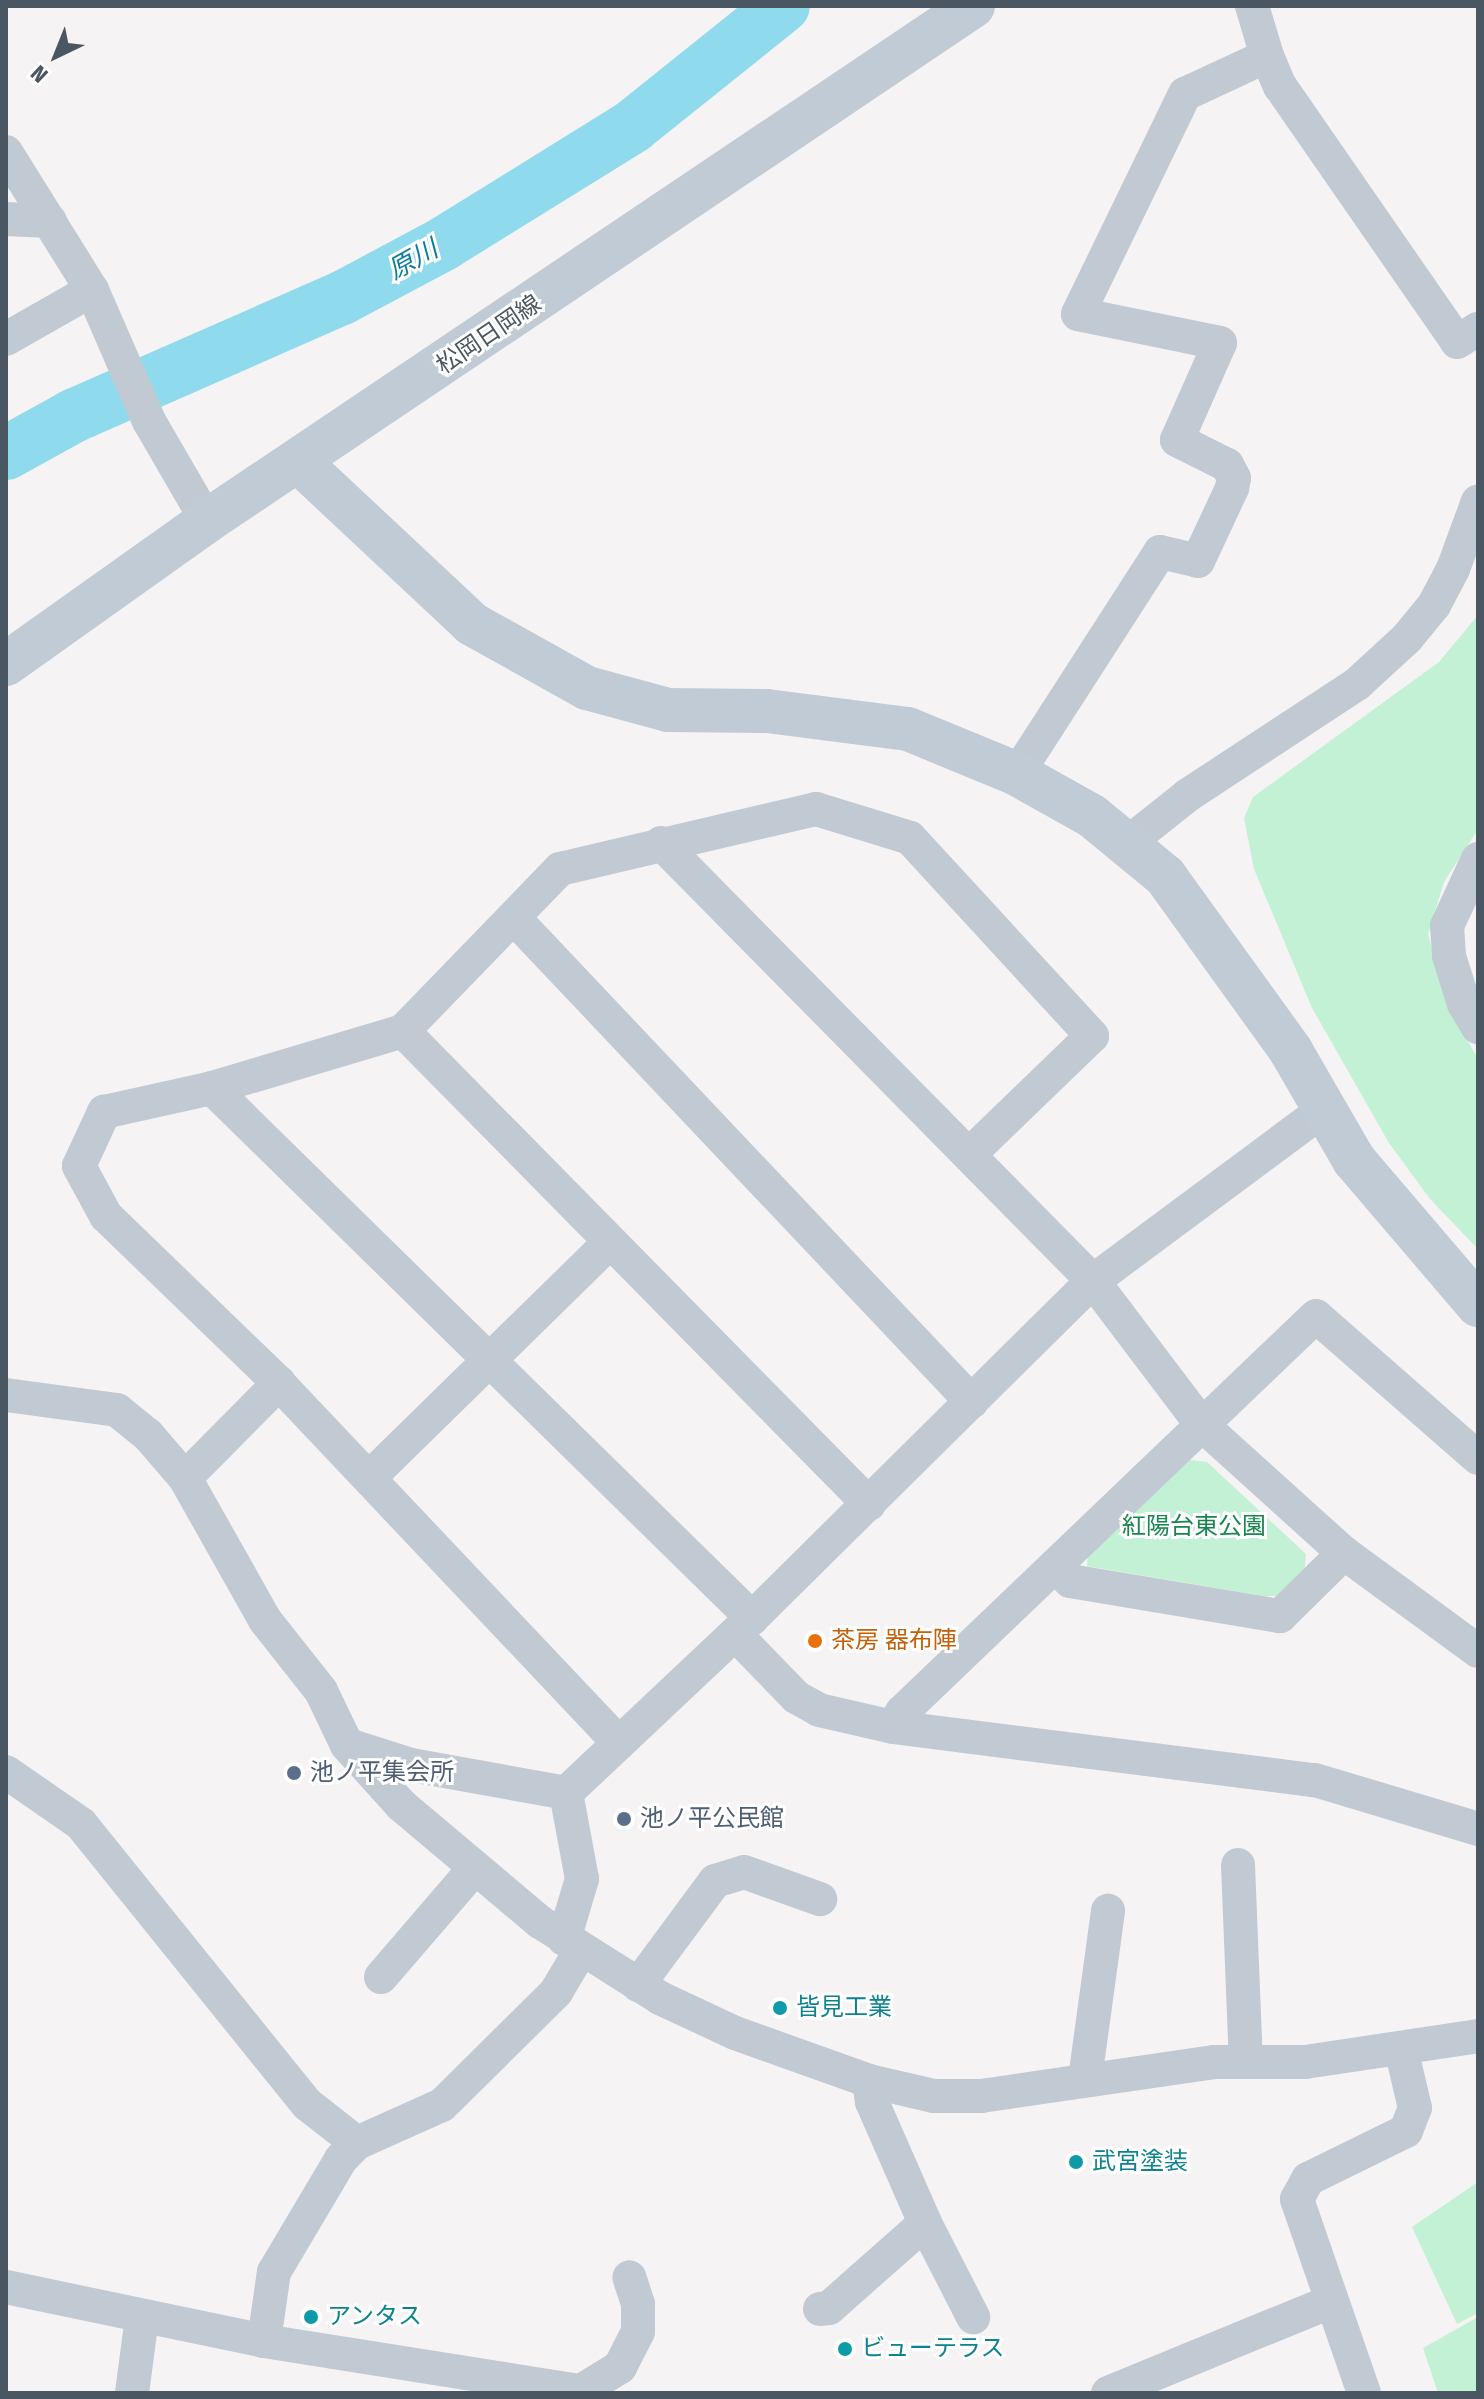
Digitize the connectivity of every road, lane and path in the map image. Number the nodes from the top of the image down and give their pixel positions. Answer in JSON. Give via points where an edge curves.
{"nodes":[{"id":1,"x":973,"y":6,"type":"edge"},
{"id":2,"x":1252,"y":6,"type":"edge"},
{"id":3,"x":1267,"y":56,"type":"junction"},
{"id":4,"x":6,"y":152,"type":"edge"},
{"id":5,"x":6,"y":219,"type":"edge"},
{"id":6,"x":50,"y":221,"type":"junction"},
{"id":7,"x":92,"y":290,"type":"junction"},
{"id":8,"x":1478,"y":329,"type":"edge"},
{"id":9,"x":6,"y":339,"type":"edge"},
{"id":10,"x":298,"y":461,"type":"junction"},
{"id":11,"x":1478,"y":501,"type":"edge"},
{"id":12,"x":207,"y":521,"type":"junction"},
{"id":13,"x":6,"y":664,"type":"edge"},
{"id":14,"x":1017,"y":774,"type":"junction"},
{"id":15,"x":1129,"y":842,"type":"junction"},
{"id":16,"x":661,"y":843,"type":"junction"},
{"id":17,"x":1478,"y":859,"type":"edge"},
{"id":18,"x":514,"y":918,"type":"junction"},
{"id":19,"x":1478,"y":1027,"type":"edge"},
{"id":20,"x":403,"y":1031,"type":"junction"},
{"id":21,"x":212,"y":1088,"type":"junction"},
{"id":22,"x":1322,"y":1111,"type":"junction"},
{"id":23,"x":971,"y":1153,"type":"junction"},
{"id":24,"x":610,"y":1242,"type":"junction"},
{"id":25,"x":1093,"y":1281,"type":"junction"},
{"id":26,"x":1478,"y":1305,"type":"edge"},
{"id":27,"x":489,"y":1360,"type":"junction"},
{"id":28,"x":279,"y":1383,"type":"junction"},
{"id":29,"x":6,"y":1395,"type":"edge"},
{"id":30,"x":972,"y":1402,"type":"junction"},
{"id":31,"x":1201,"y":1424,"type":"junction"},
{"id":32,"x":1478,"y":1458,"type":"edge"},
{"id":33,"x":370,"y":1477,"type":"junction"},
{"id":34,"x":185,"y":1478,"type":"junction"},
{"id":35,"x":869,"y":1504,"type":"junction"},
{"id":36,"x":1344,"y":1553,"type":"junction"},
{"id":37,"x":1055,"y":1566,"type":"junction"},
{"id":38,"x":744,"y":1626,"type":"junction"},
{"id":39,"x":1478,"y":1651,"type":"edge"},
{"id":40,"x":893,"y":1727,"type":"junction"},
{"id":41,"x":619,"y":1743,"type":"junction"},
{"id":42,"x":347,"y":1745,"type":"junction"},
{"id":43,"x":6,"y":1772,"type":"edge"},
{"id":44,"x":566,"y":1793,"type":"junction"},
{"id":45,"x":1478,"y":1829,"type":"edge"},
{"id":46,"x":1238,"y":1865,"type":"dead end"},
{"id":47,"x":473,"y":1870,"type":"junction"},
{"id":48,"x":820,"y":1899,"type":"dead end"},
{"id":49,"x":1108,"y":1911,"type":"dead end"},
{"id":50,"x":573,"y":1944,"type":"junction"},
{"id":51,"x":381,"y":1977,"type":"dead end"},
{"id":52,"x":638,"y":1985,"type":"junction"},
{"id":53,"x":1478,"y":2036,"type":"edge"},
{"id":54,"x":1401,"y":2049,"type":"junction"},
{"id":55,"x":1246,"y":2061,"type":"junction"},
{"id":56,"x":1085,"y":2079,"type":"junction"},
{"id":57,"x":869,"y":2081,"type":"junction"},
{"id":58,"x":357,"y":2143,"type":"junction"},
{"id":59,"x":925,"y":2223,"type":"junction"},
{"id":60,"x":629,"y":2277,"type":"dead end"},
{"id":61,"x":6,"y":2287,"type":"edge"},
{"id":62,"x":1330,"y":2302,"type":"junction"},
{"id":63,"x":820,"y":2309,"type":"dead end"},
{"id":64,"x":142,"y":2317,"type":"junction"},
{"id":65,"x":973,"y":2317,"type":"dead end"},
{"id":66,"x":264,"y":2341,"type":"junction"},
{"id":67,"x":580,"y":2392,"type":"edge"},
{"id":68,"x":132,"y":2393,"type":"edge"},
{"id":69,"x":1108,"y":2393,"type":"edge"},
{"id":70,"x":1364,"y":2393,"type":"edge"}],
"edges":[{"from":1,"to":10,"type":"street","name":"松岡日岡線"},
{"from":2,"to":3,"type":"street"},
{"from":3,"to":8,"type":"street","via":[[1280,86],[1457,342]]},
{"from":3,"to":14,"type":"street","via":[[1185,94],[1078,314],[1220,343],[1177,440],[1227,465],[1234,478],[1232,488],[1198,561],[1160,552]]},
{"from":4,"to":6,"type":"street"},
{"from":5,"to":6,"type":"street"},
{"from":6,"to":7,"type":"street"},
{"from":7,"to":9,"type":"street"},
{"from":7,"to":12,"type":"street","via":[[149,421]]},
{"from":10,"to":12,"type":"street","name":"松岡日岡線"},
{"from":10,"to":14,"type":"street","via":[[472,624],[587,688],[668,710],[767,711],[908,729]]},
{"from":11,"to":15,"type":"street","via":[[1453,569],[1434,605],[1407,638],[1357,684],[1188,795]]},
{"from":12,"to":13,"type":"street","name":"松岡日岡線"},
{"from":14,"to":15,"type":"street"},
{"from":15,"to":22,"type":"street","via":[[1192,911],[1291,1051]]},
{"from":16,"to":18,"type":"street","via":[[560,869]]},
{"from":16,"to":23,"type":"street"},
{"from":16,"to":23,"type":"street","via":[[816,809],[910,838],[1092,1036]]},
{"from":17,"to":19,"type":"street","via":[[1447,926],[1449,956]]},
{"from":18,"to":20,"type":"street"},
{"from":18,"to":30,"type":"street"},
{"from":20,"to":21,"type":"street"},
{"from":20,"to":24,"type":"street"},
{"from":21,"to":27,"type":"street"},
{"from":21,"to":28,"type":"street","via":[[104,1112],[79,1166],[106,1216]]},
{"from":22,"to":25,"type":"street"},
{"from":22,"to":26,"type":"street","via":[[1393,1212]]},
{"from":23,"to":25,"type":"street"},
{"from":24,"to":27,"type":"street"},
{"from":24,"to":35,"type":"street"},
{"from":25,"to":30,"type":"street"},
{"from":25,"to":31,"type":"street"},
{"from":27,"to":33,"type":"street"},
{"from":27,"to":38,"type":"street"},
{"from":28,"to":33,"type":"street"},
{"from":28,"to":34,"type":"street"},
{"from":29,"to":34,"type":"street","via":[[117,1410]]},
{"from":30,"to":35,"type":"street"},
{"from":31,"to":32,"type":"street","via":[[1316,1316]]},
{"from":31,"to":36,"type":"street"},
{"from":31,"to":37,"type":"street"},
{"from":33,"to":41,"type":"street"},
{"from":34,"to":42,"type":"street","via":[[265,1620],[321,1691]]},
{"from":35,"to":38,"type":"street"},
{"from":36,"to":37,"type":"street","via":[[1280,1616],[1070,1581]]},
{"from":36,"to":39,"type":"street"},
{"from":37,"to":40,"type":"street","via":[[902,1712]]},
{"from":38,"to":40,"type":"street","via":[[796,1697],[819,1710]]},
{"from":38,"to":41,"type":"street"},
{"from":40,"to":45,"type":"street","via":[[1315,1780]]},
{"from":41,"to":44,"type":"street"},
{"from":42,"to":44,"type":"street","via":[[411,1765]]},
{"from":42,"to":47,"type":"street","via":[[401,1805]]},
{"from":43,"to":58,"type":"street","via":[[81,1824],[307,2104]]},
{"from":44,"to":50,"type":"street","via":[[582,1879]]},
{"from":46,"to":55,"type":"street"},
{"from":47,"to":50,"type":"street"},
{"from":47,"to":51,"type":"street"},
{"from":48,"to":52,"type":"street","via":[[744,1872],[715,1881]]},
{"from":49,"to":56,"type":"street"},
{"from":50,"to":52,"type":"street"},
{"from":50,"to":58,"type":"street","via":[[556,1992],[442,2105]]},
{"from":52,"to":57,"type":"street","via":[[735,2033]]},
{"from":53,"to":54,"type":"street"},
{"from":54,"to":55,"type":"street","via":[[1305,2062]]},
{"from":54,"to":62,"type":"street","via":[[1415,2108],[1406,2131],[1308,2179],[1297,2199]]},
{"from":55,"to":56,"type":"street"},
{"from":56,"to":57,"type":"street","via":[[981,2096],[934,2096]]},
{"from":57,"to":59,"type":"street","via":[[872,2102]]},
{"from":58,"to":66,"type":"street","via":[[322,2185],[288,2240],[274,2272]]},
{"from":59,"to":63,"type":"street","via":[[829,2308]]},
{"from":59,"to":65,"type":"street"},
{"from":60,"to":67,"type":"street","via":[[638,2304],[638,2332],[620,2367]]},
{"from":61,"to":64,"type":"street"},
{"from":62,"to":69,"type":"street"},
{"from":62,"to":70,"type":"street"},
{"from":64,"to":66,"type":"street"},
{"from":64,"to":68,"type":"street"},
{"from":66,"to":67,"type":"street"}]}
